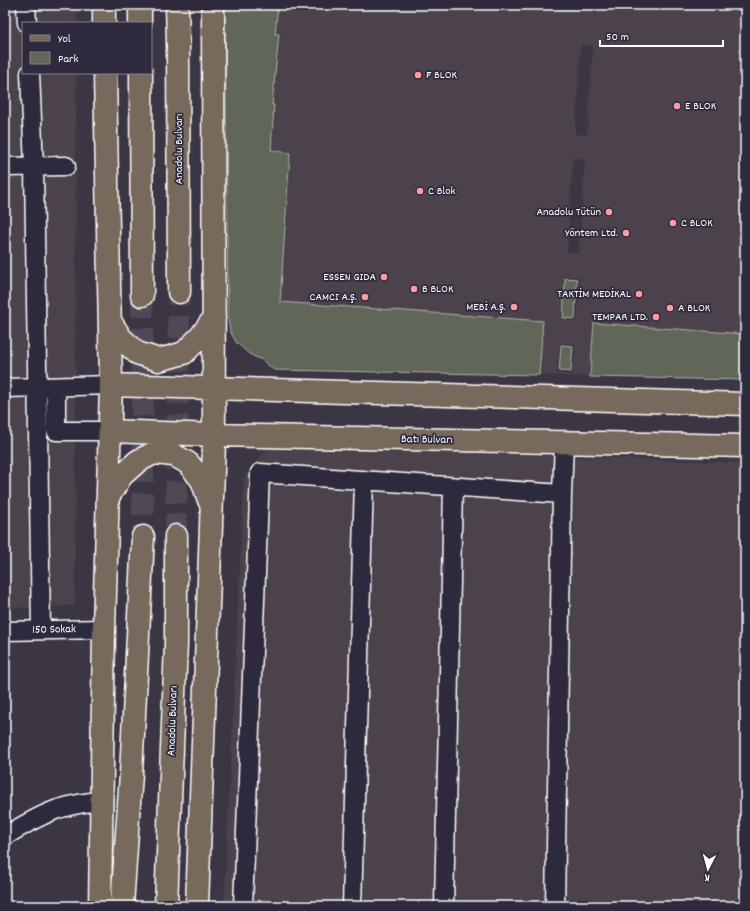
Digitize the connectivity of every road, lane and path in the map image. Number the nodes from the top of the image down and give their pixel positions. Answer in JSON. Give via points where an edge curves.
{"nodes":[{"id":1,"x":26,"y":5,"type":"edge"},
{"id":2,"x":104,"y":5,"type":"edge"},
{"id":3,"x":140,"y":5,"type":"edge"},
{"id":4,"x":177,"y":5,"type":"edge"},
{"id":5,"x":213,"y":5,"type":"edge"},
{"id":6,"x":27,"y":22,"type":"edge"},
{"id":7,"x":104,"y":22,"type":"edge"},
{"id":8,"x":140,"y":22,"type":"edge"},
{"id":9,"x":30,"y":74,"type":"edge"},
{"id":10,"x":105,"y":74,"type":"edge"},
{"id":11,"x":141,"y":74,"type":"edge"},
{"id":12,"x":66,"y":166,"type":"dead end"},
{"id":13,"x":5,"y":167,"type":"edge"},
{"id":14,"x":34,"y":167,"type":"junction"},
{"id":15,"x":179,"y":292,"type":"tunnel mouth"},
{"id":16,"x":142,"y":294,"type":"tunnel mouth"},
{"id":17,"x":214,"y":318,"type":"junction"},
{"id":18,"x":110,"y":322,"type":"junction"},
{"id":19,"x":111,"y":385,"type":"junction"},
{"id":20,"x":38,"y":387,"type":"junction"},
{"id":21,"x":56,"y":387,"type":"junction"},
{"id":22,"x":214,"y":387,"type":"junction"},
{"id":23,"x":5,"y":388,"type":"edge"},
{"id":24,"x":745,"y":404,"type":"edge"},
{"id":25,"x":110,"y":431,"type":"junction"},
{"id":26,"x":214,"y":435,"type":"junction"},
{"id":27,"x":564,"y":442,"type":"junction"},
{"id":28,"x":745,"y":446,"type":"edge"},
{"id":29,"x":364,"y":480,"type":"junction"},
{"id":30,"x":453,"y":486,"type":"junction"},
{"id":31,"x":562,"y":494,"type":"junction"},
{"id":32,"x":108,"y":498,"type":"junction"},
{"id":33,"x":212,"y":507,"type":"junction"},
{"id":34,"x":176,"y":536,"type":"tunnel mouth"},
{"id":35,"x":143,"y":537,"type":"tunnel mouth"},
{"id":36,"x":104,"y":629,"type":"junction"},
{"id":37,"x":41,"y":630,"type":"junction"},
{"id":38,"x":5,"y":631,"type":"edge"},
{"id":39,"x":101,"y":801,"type":"junction"},
{"id":40,"x":5,"y":836,"type":"edge"},
{"id":41,"x":100,"y":906,"type":"edge"},
{"id":42,"x":122,"y":906,"type":"edge"},
{"id":43,"x":166,"y":906,"type":"edge"},
{"id":44,"x":198,"y":906,"type":"edge"},
{"id":45,"x":243,"y":906,"type":"edge"},
{"id":46,"x":352,"y":906,"type":"edge"},
{"id":47,"x":444,"y":906,"type":"edge"},
{"id":48,"x":556,"y":906,"type":"edge"}],
"edges":[{"from":1,"to":6,"type":"street"},
{"from":2,"to":7,"type":"main road"},
{"from":3,"to":8,"type":"main road"},
{"from":4,"to":15,"type":"main road","name":"Anadolu Bulvarı"},
{"from":5,"to":17,"type":"main road"},
{"from":9,"to":14,"type":"street"},
{"from":10,"to":18,"type":"main road"},
{"from":11,"to":16,"type":"main road"},
{"from":12,"to":14,"type":"street"},
{"from":13,"to":14,"type":"street"},
{"from":14,"to":20,"type":"street"},
{"from":17,"to":18,"type":"main road","via":[[184,353],[159,360],[137,353],[121,338]]},
{"from":17,"to":22,"type":"main road"},
{"from":18,"to":19,"type":"main road"},
{"from":19,"to":21,"type":"street"},
{"from":19,"to":22,"type":"main road"},
{"from":19,"to":25,"type":"main road"},
{"from":20,"to":21,"type":"street"},
{"from":20,"to":23,"type":"street"},
{"from":20,"to":37,"type":"street"},
{"from":21,"to":25,"type":"street","via":[[56,431]]},
{"from":22,"to":24,"type":"main road"},
{"from":22,"to":26,"type":"main road"},
{"from":25,"to":26,"type":"main road","name":"Batı Bulvarı"},
{"from":25,"to":32,"type":"main road"},
{"from":26,"to":27,"type":"main road","name":"Batı Bulvarı"},
{"from":26,"to":33,"type":"main road"},
{"from":27,"to":28,"type":"main road","name":"Batı Bulvarı"},
{"from":27,"to":31,"type":"street"},
{"from":29,"to":30,"type":"street"},
{"from":29,"to":45,"type":"street","via":[[260,473]]},
{"from":29,"to":46,"type":"street"},
{"from":30,"to":31,"type":"street"},
{"from":30,"to":47,"type":"street"},
{"from":31,"to":48,"type":"street"},
{"from":32,"to":33,"type":"main road","via":[[122,475],[138,461],[154,453],[174,455],[188,462],[202,480]]},
{"from":32,"to":36,"type":"main road"},
{"from":33,"to":44,"type":"main road"},
{"from":34,"to":43,"type":"main road","name":"Anadolu Bulvarı","via":[[176,650]]},
{"from":35,"to":42,"type":"main road"},
{"from":36,"to":37,"type":"street","name":"150 Sokak"},
{"from":36,"to":39,"type":"main road"},
{"from":37,"to":38,"type":"street","name":"150 Sokak"},
{"from":39,"to":40,"type":"street","via":[[76,804],[57,810]]},
{"from":39,"to":41,"type":"main road"}]}
